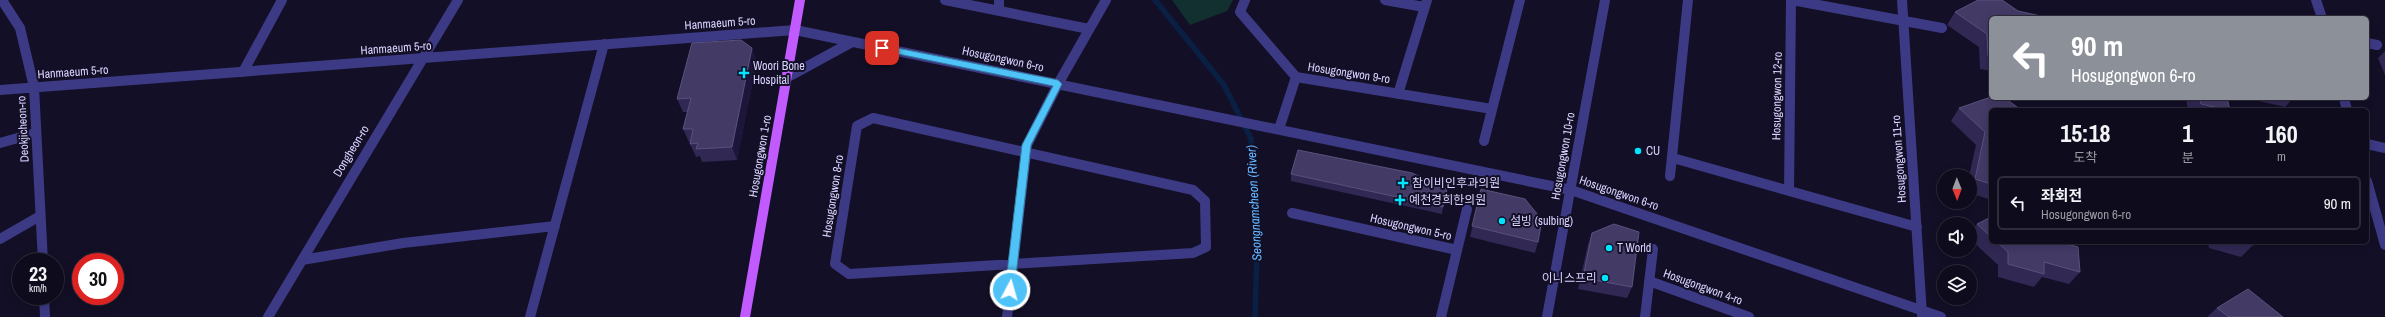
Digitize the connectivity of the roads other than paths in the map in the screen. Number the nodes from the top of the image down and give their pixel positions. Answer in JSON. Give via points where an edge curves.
{"nodes":[{"id":1,"x":2,"y":0,"type":"edge"},
{"id":2,"x":282,"y":0,"type":"edge"},
{"id":3,"x":458,"y":0,"type":"edge"},
{"id":4,"x":800,"y":0,"type":"edge"},
{"id":5,"x":945,"y":0,"type":"edge"},
{"id":6,"x":999,"y":0,"type":"edge"},
{"id":7,"x":1106,"y":0,"type":"edge"},
{"id":8,"x":1245,"y":0,"type":"edge"},
{"id":9,"x":1385,"y":0,"type":"edge"},
{"id":10,"x":1520,"y":0,"type":"edge"},
{"id":11,"x":1605,"y":0,"type":"edge"},
{"id":12,"x":1688,"y":0,"type":"edge"},
{"id":13,"x":1792,"y":0,"type":"edge"},
{"id":14,"x":1902,"y":0,"type":"edge"},
{"id":15,"x":2316,"y":0,"type":"edge"},
{"id":16,"x":1426,"y":4,"type":"edge"},
{"id":17,"x":999,"y":11,"type":"junction"},
{"id":18,"x":2321,"y":16,"type":"edge"},
{"id":19,"x":1904,"y":21,"type":"junction"},
{"id":20,"x":1942,"y":28,"type":"dead end"},
{"id":21,"x":795,"y":30,"type":"junction"},
{"id":22,"x":1089,"y":30,"type":"junction"},
{"id":23,"x":852,"y":42,"type":"junction"},
{"id":24,"x":604,"y":44,"type":"junction"},
{"id":25,"x":422,"y":58,"type":"junction"},
{"id":26,"x":244,"y":72,"type":"junction"},
{"id":27,"x":1296,"y":77,"type":"junction"},
{"id":28,"x":786,"y":78,"type":"junction"},
{"id":29,"x":1058,"y":84,"type":"junction"},
{"id":30,"x":34,"y":87,"type":"junction"},
{"id":31,"x":0,"y":90,"type":"edge"},
{"id":32,"x":1398,"y":94,"type":"junction"},
{"id":33,"x":1492,"y":109,"type":"junction"},
{"id":34,"x":1279,"y":129,"type":"junction"},
{"id":35,"x":36,"y":133,"type":"junction"},
{"id":36,"x":1484,"y":141,"type":"dead end"},
{"id":37,"x":0,"y":143,"type":"edge"},
{"id":38,"x":2369,"y":144,"type":"edge"},
{"id":39,"x":2385,"y":148,"type":"edge"},
{"id":40,"x":1026,"y":152,"type":"junction"},
{"id":41,"x":1672,"y":158,"type":"junction"},
{"id":42,"x":1670,"y":176,"type":"dead end"},
{"id":43,"x":2369,"y":188,"type":"edge"},
{"id":44,"x":1571,"y":190,"type":"junction"},
{"id":45,"x":1789,"y":191,"type":"junction"},
{"id":46,"x":1467,"y":209,"type":"dead end"},
{"id":47,"x":1292,"y":213,"type":"dead end"},
{"id":48,"x":40,"y":216,"type":"junction"},
{"id":49,"x":555,"y":226,"type":"junction"},
{"id":50,"x":1917,"y":227,"type":"junction"},
{"id":51,"x":0,"y":239,"type":"edge"},
{"id":52,"x":2385,"y":245,"type":"edge"},
{"id":53,"x":1654,"y":249,"type":"dead end"},
{"id":54,"x":1457,"y":250,"type":"junction"},
{"id":55,"x":42,"y":253,"type":"edge"},
{"id":56,"x":302,"y":260,"type":"junction"},
{"id":57,"x":1013,"y":264,"type":"junction"},
{"id":58,"x":1649,"y":281,"type":"junction"},
{"id":59,"x":44,"y":305,"type":"edge"},
{"id":60,"x":1922,"y":314,"type":"edge"},
{"id":61,"x":45,"y":317,"type":"edge"},
{"id":62,"x":268,"y":317,"type":"edge"},
{"id":63,"x":530,"y":317,"type":"edge"},
{"id":64,"x":745,"y":317,"type":"edge"},
{"id":65,"x":1007,"y":317,"type":"edge"},
{"id":66,"x":1441,"y":317,"type":"edge"},
{"id":67,"x":1546,"y":317,"type":"edge"},
{"id":68,"x":1644,"y":317,"type":"edge"},
{"id":69,"x":1748,"y":317,"type":"edge"},
{"id":70,"x":1941,"y":317,"type":"edge"}],
"edges":[{"from":1,"to":30,"type":"street","name":"Deokjicheon-ro","via":[[20,28]]},
{"from":2,"to":26,"type":"street"},
{"from":3,"to":25,"type":"street","name":"Dongheon-ro"},
{"from":4,"to":21,"type":"main road","name":"Hosugongwon 1-ro"},
{"from":5,"to":17,"type":"street"},
{"from":6,"to":17,"type":"street"},
{"from":7,"to":22,"type":"street"},
{"from":8,"to":27,"type":"street","name":"Hosugongwon 9-ro","via":[[1240,12]]},
{"from":9,"to":16,"type":"street","name":"Hosugongwon 9-ro"},
{"from":10,"to":33,"type":"street"},
{"from":11,"to":44,"type":"street","name":"Hosugongwon 10-ro"},
{"from":12,"to":41,"type":"street"},
{"from":13,"to":19,"type":"street"},
{"from":13,"to":45,"type":"street","name":"Hosugongwon 12-ro"},
{"from":14,"to":19,"type":"street","name":"Hosugongwon 11-ro"},
{"from":15,"to":18,"type":"street"},
{"from":16,"to":32,"type":"street","name":"Hosugongwon 9-ro"},
{"from":17,"to":22,"type":"street"},
{"from":19,"to":20,"type":"street"},
{"from":19,"to":50,"type":"street","name":"Hosugongwon 11-ro"},
{"from":21,"to":23,"type":"street","name":"Hosugongwon 6-ro"},
{"from":21,"to":24,"type":"street","name":"Hanmaeum 5-ro"},
{"from":21,"to":28,"type":"main road","name":"Hosugongwon 1-ro"},
{"from":22,"to":29,"type":"street"},
{"from":23,"to":28,"type":"street"},
{"from":23,"to":29,"type":"street","name":"Hosugongwon 6-ro"},
{"from":24,"to":25,"type":"street","name":"Hanmaeum 5-ro"},
{"from":24,"to":49,"type":"street"},
{"from":25,"to":26,"type":"street","name":"Hanmaeum 5-ro"},
{"from":25,"to":56,"type":"street","name":"Dongheon-ro"},
{"from":26,"to":30,"type":"street","name":"Hanmaeum 5-ro"},
{"from":27,"to":32,"type":"street","name":"Hosugongwon 9-ro"},
{"from":27,"to":34,"type":"street","name":"Hosugongwon 9-ro"},
{"from":28,"to":64,"type":"main road","name":"Hosugongwon 1-ro"},
{"from":29,"to":34,"type":"street","name":"Hosugongwon 6-ro"},
{"from":29,"to":40,"type":"street","via":[[1026,145]]},
{"from":30,"to":31,"type":"street","name":"Hanmaeum 5-ro"},
{"from":30,"to":35,"type":"street","name":"Deokjicheon-ro"},
{"from":32,"to":33,"type":"street","name":"Hosugongwon 9-ro"},
{"from":33,"to":36,"type":"street"},
{"from":34,"to":44,"type":"street","name":"Hosugongwon 6-ro"},
{"from":35,"to":37,"type":"street"},
{"from":35,"to":48,"type":"street","name":"Deokjicheon-ro"},
{"from":38,"to":39,"type":"street"},
{"from":40,"to":57,"type":"street"},
{"from":40,"to":57,"type":"street","name":"Hosugongwon 8-ro","via":[[1193,190],[1205,201],[1206,247],[1193,253]]},
{"from":40,"to":57,"type":"street","name":"Hosugongwon 8-ro","via":[[873,118],[856,126],[835,264],[849,274]]},
{"from":41,"to":42,"type":"street"},
{"from":41,"to":45,"type":"street"},
{"from":43,"to":52,"type":"street"},
{"from":44,"to":60,"type":"street","name":"Hosugongwon 6-ro"},
{"from":44,"to":67,"type":"street","name":"Hosugongwon 10-ro"},
{"from":45,"to":50,"type":"street"},
{"from":46,"to":54,"type":"street"},
{"from":47,"to":54,"type":"street","name":"Hosugongwon 5-ro"},
{"from":48,"to":51,"type":"street"},
{"from":48,"to":55,"type":"street","name":"Deokjicheon-ro"},
{"from":49,"to":56,"type":"street","via":[[403,243]]},
{"from":49,"to":63,"type":"street"},
{"from":50,"to":60,"type":"street","name":"Hosugongwon 11-ro"},
{"from":53,"to":58,"type":"street","name":"Hosugongwon 4-ro"},
{"from":54,"to":66,"type":"street","name":"Hosugongwon 5-ro"},
{"from":56,"to":62,"type":"street","name":"Dongheon-ro"},
{"from":57,"to":65,"type":"street"},
{"from":58,"to":68,"type":"street","name":"Hosugongwon 4-ro"},
{"from":58,"to":69,"type":"street","name":"Hosugongwon 4-ro"},
{"from":59,"to":61,"type":"street"},
{"from":60,"to":70,"type":"street","name":"Hosugongwon 6-ro"}]}
